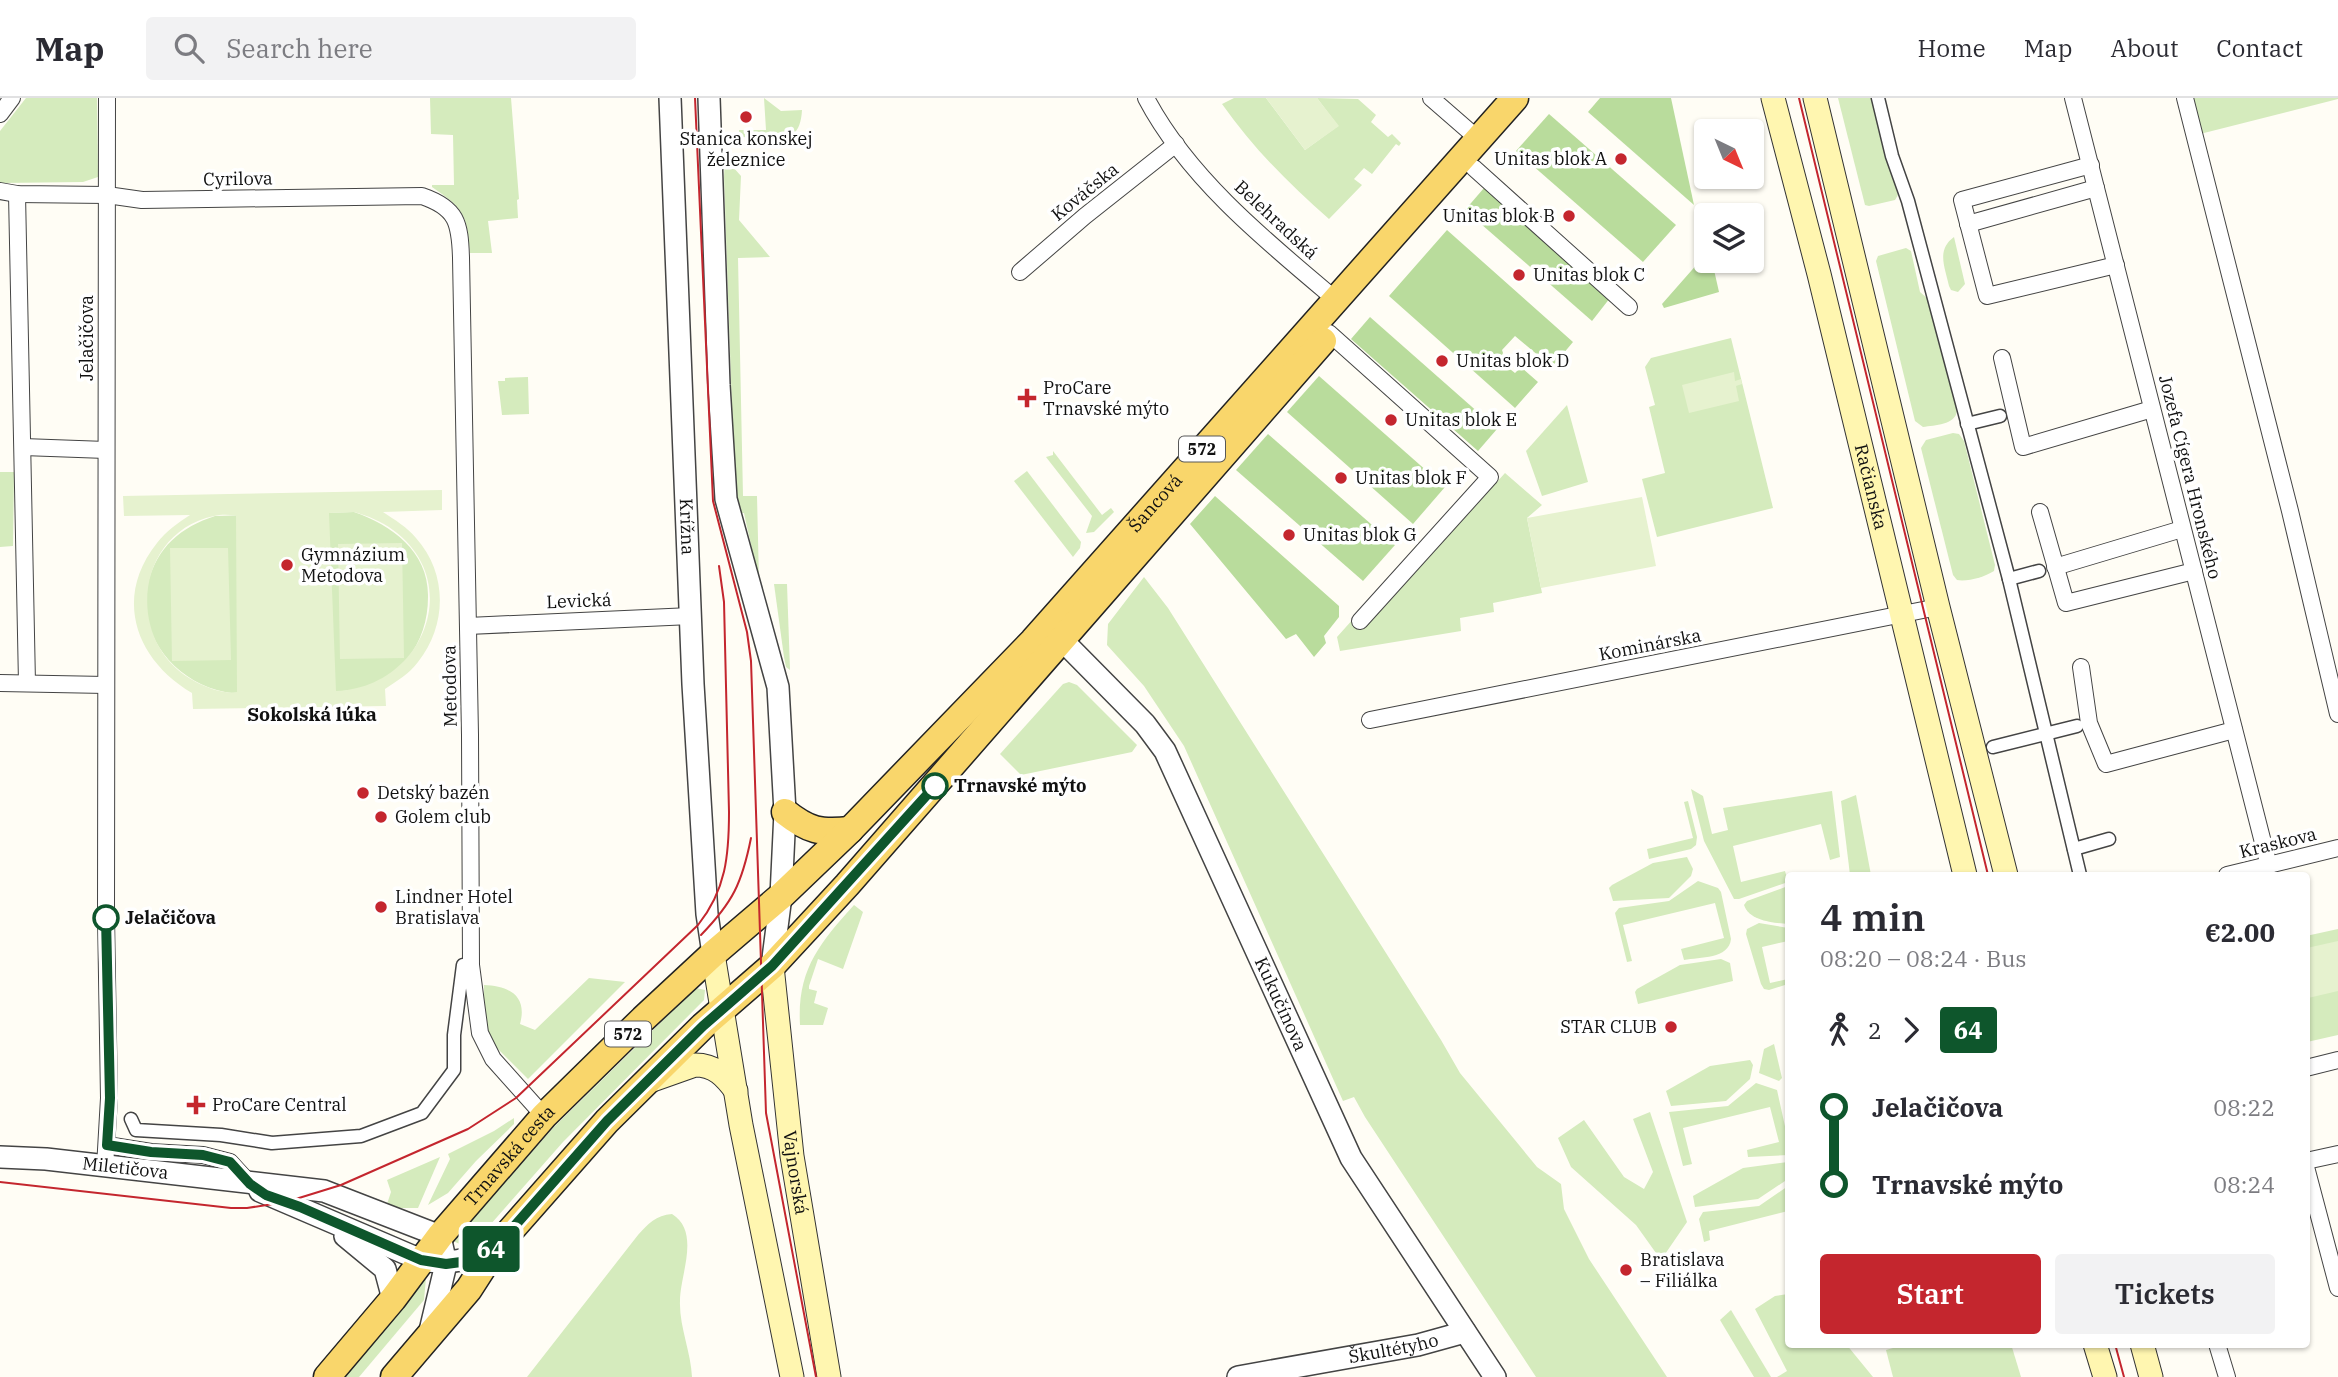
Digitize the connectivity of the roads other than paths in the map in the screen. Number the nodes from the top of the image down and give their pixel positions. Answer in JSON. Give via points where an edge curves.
{"nodes":[{"id":1,"x":12,"y":98,"type":"edge"},
{"id":2,"x":107,"y":98,"type":"edge"},
{"id":3,"x":670,"y":98,"type":"edge"},
{"id":4,"x":709,"y":98,"type":"edge"},
{"id":5,"x":1146,"y":98,"type":"edge"},
{"id":6,"x":1431,"y":98,"type":"edge"},
{"id":7,"x":1514,"y":98,"type":"edge"},
{"id":8,"x":1537,"y":98,"type":"edge"},
{"id":9,"x":1773,"y":98,"type":"edge"},
{"id":10,"x":1815,"y":98,"type":"edge"},
{"id":11,"x":1878,"y":98,"type":"edge"},
{"id":12,"x":2073,"y":98,"type":"edge"},
{"id":13,"x":2185,"y":98,"type":"edge"},
{"id":14,"x":0,"y":114,"type":"edge"},
{"id":15,"x":1477,"y":138,"type":"junction"},
{"id":16,"x":1176,"y":144,"type":"junction"},
{"id":17,"x":2091,"y":165,"type":"junction"},
{"id":18,"x":1474,"y":168,"type":"junction"},
{"id":19,"x":2096,"y":188,"type":"junction"},
{"id":20,"x":0,"y":191,"type":"edge"},
{"id":21,"x":17,"y":194,"type":"junction"},
{"id":22,"x":107,"y":195,"type":"junction"},
{"id":23,"x":1968,"y":224,"type":"junction"},
{"id":24,"x":460,"y":233,"type":"joint"},
{"id":25,"x":2116,"y":265,"type":"junction"},
{"id":26,"x":1020,"y":272,"type":"dead end"},
{"id":27,"x":1335,"y":299,"type":"junction"},
{"id":28,"x":1629,"y":307,"type":"dead end"},
{"id":29,"x":1329,"y":333,"type":"junction"},
{"id":30,"x":2002,"y":358,"type":"dead end"},
{"id":31,"x":2152,"y":409,"type":"junction"},
{"id":32,"x":2000,"y":416,"type":"dead end"},
{"id":33,"x":1967,"y":424,"type":"junction"},
{"id":34,"x":23,"y":447,"type":"junction"},
{"id":35,"x":106,"y":450,"type":"junction"},
{"id":36,"x":2040,"y":512,"type":"dead end"},
{"id":37,"x":2182,"y":529,"type":"junction"},
{"id":38,"x":2056,"y":567,"type":"junction"},
{"id":39,"x":2039,"y":571,"type":"dead end"},
{"id":40,"x":2194,"y":571,"type":"junction"},
{"id":41,"x":2009,"y":579,"type":"junction"},
{"id":42,"x":1938,"y":607,"type":"junction"},
{"id":43,"x":1902,"y":614,"type":"junction"},
{"id":44,"x":691,"y":616,"type":"junction"},
{"id":45,"x":1360,"y":621,"type":"dead end"},
{"id":46,"x":468,"y":626,"type":"junction"},
{"id":47,"x":1062,"y":640,"type":"junction"},
{"id":48,"x":2081,"y":667,"type":"dead end"},
{"id":49,"x":0,"y":683,"type":"edge"},
{"id":50,"x":27,"y":683,"type":"junction"},
{"id":51,"x":106,"y":685,"type":"junction"},
{"id":52,"x":2338,"y":714,"type":"edge"},
{"id":53,"x":1370,"y":720,"type":"dead end"},
{"id":54,"x":2077,"y":726,"type":"dead end"},
{"id":55,"x":2234,"y":730,"type":"junction"},
{"id":56,"x":2046,"y":734,"type":"junction"},
{"id":57,"x":1993,"y":747,"type":"dead end"},
{"id":58,"x":785,"y":812,"type":"junction"},
{"id":59,"x":850,"y":830,"type":"junction"},
{"id":60,"x":2109,"y":839,"type":"dead end"},
{"id":61,"x":2338,"y":848,"type":"edge"},
{"id":62,"x":2074,"y":849,"type":"junction"},
{"id":63,"x":2269,"y":866,"type":"junction"},
{"id":64,"x":1964,"y":872,"type":"edge"},
{"id":65,"x":2005,"y":872,"type":"edge"},
{"id":66,"x":2079,"y":872,"type":"edge"},
{"id":67,"x":2241,"y":872,"type":"edge"},
{"id":68,"x":781,"y":896,"type":"junction"},
{"id":69,"x":713,"y":954,"type":"junction"},
{"id":70,"x":463,"y":965,"type":"dead end"},
{"id":71,"x":772,"y":966,"type":"junction"},
{"id":72,"x":721,"y":1010,"type":"junction"},
{"id":73,"x":2338,"y":1060,"type":"edge"},
{"id":74,"x":2310,"y":1067,"type":"edge"},
{"id":75,"x":645,"y":1083,"type":"junction"},
{"id":76,"x":736,"y":1091,"type":"junction"},
{"id":77,"x":544,"y":1116,"type":"junction"},
{"id":78,"x":131,"y":1119,"type":"dead end"},
{"id":79,"x":2338,"y":1154,"type":"edge"},
{"id":80,"x":106,"y":1156,"type":"junction"},
{"id":81,"x":0,"y":1157,"type":"edge"},
{"id":82,"x":2310,"y":1160,"type":"edge"},
{"id":83,"x":2310,"y":1182,"type":"edge"},
{"id":84,"x":250,"y":1184,"type":"junction"},
{"id":85,"x":321,"y":1217,"type":"junction"},
{"id":86,"x":440,"y":1236,"type":"junction"},
{"id":87,"x":496,"y":1247,"type":"junction"},
{"id":88,"x":434,"y":1262,"type":"junction"},
{"id":89,"x":2338,"y":1288,"type":"edge"},
{"id":90,"x":393,"y":1299,"type":"junction"},
{"id":91,"x":1465,"y":1332,"type":"junction"},
{"id":92,"x":429,"y":1337,"type":"junction"},
{"id":93,"x":2096,"y":1348,"type":"edge"},
{"id":94,"x":2143,"y":1348,"type":"edge"},
{"id":95,"x":2218,"y":1348,"type":"edge"},
{"id":96,"x":327,"y":1377,"type":"edge"},
{"id":97,"x":394,"y":1377,"type":"edge"},
{"id":98,"x":792,"y":1377,"type":"edge"},
{"id":99,"x":829,"y":1377,"type":"edge"},
{"id":100,"x":1238,"y":1377,"type":"edge"},
{"id":101,"x":1494,"y":1377,"type":"edge"},
{"id":102,"x":2105,"y":1377,"type":"edge"},
{"id":103,"x":2151,"y":1377,"type":"edge"},
{"id":104,"x":2227,"y":1377,"type":"edge"}],
"edges":[{"from":1,"to":14,"type":"street"},
{"from":2,"to":22,"type":"street","name":"Jelačičova"},
{"from":3,"to":44,"type":"street","name":"Krížna"},
{"from":4,"to":58,"type":"street","via":[[726,499],[778,687]]},
{"from":5,"to":16,"type":"street","name":"Belehradská"},
{"from":6,"to":15,"type":"street"},
{"from":7,"to":15,"type":"main road","name":"Šancová","number":"572"},
{"from":8,"to":18,"type":"main road","name":"Šancová","number":"572"},
{"from":9,"to":43,"type":"main road","name":"Račianska"},
{"from":10,"to":42,"type":"main road","name":"Račianska"},
{"from":11,"to":33,"type":"street"},
{"from":12,"to":17,"type":"street","name":"Jozefa Cígera Hronského"},
{"from":13,"to":52,"type":"street"},
{"from":15,"to":27,"type":"main road","name":"Šancová","number":"572"},
{"from":16,"to":26,"type":"street","name":"Kováčska"},
{"from":16,"to":27,"type":"street","name":"Belehradská","via":[[1231,209]]},
{"from":17,"to":19,"type":"street","name":"Jozefa Cígera Hronského"},
{"from":17,"to":23,"type":"street","via":[[1962,200]]},
{"from":18,"to":28,"type":"street"},
{"from":18,"to":29,"type":"main road","name":"Šancová","number":"572"},
{"from":19,"to":23,"type":"street"},
{"from":19,"to":25,"type":"street","name":"Jozefa Cígera Hronského"},
{"from":20,"to":21,"type":"street","name":"Cyrilova"},
{"from":21,"to":22,"type":"street","name":"Cyrilova"},
{"from":21,"to":34,"type":"street"},
{"from":22,"to":24,"type":"street","name":"Cyrilova","via":[[142,200],[422,196],[445,207]]},
{"from":22,"to":35,"type":"street","name":"Jelačičova"},
{"from":23,"to":25,"type":"street","via":[[1987,296]]},
{"from":24,"to":46,"type":"street","name":"Metodova"},
{"from":25,"to":31,"type":"street","name":"Jozefa Cígera Hronského"},
{"from":27,"to":59,"type":"main road","name":"Šancová","number":"572","via":[[1033,641]]},
{"from":29,"to":45,"type":"street","via":[[1490,477]]},
{"from":29,"to":47,"type":"main road","name":"Šancová","number":"572"},
{"from":30,"to":31,"type":"street","via":[[2023,447]]},
{"from":31,"to":37,"type":"street","name":"Jozefa Cígera Hronského"},
{"from":32,"to":33,"type":"street"},
{"from":33,"to":41,"type":"street"},
{"from":34,"to":35,"type":"street"},
{"from":34,"to":50,"type":"street"},
{"from":35,"to":51,"type":"street","name":"Jelačičova"},
{"from":36,"to":38,"type":"street"},
{"from":37,"to":38,"type":"street"},
{"from":37,"to":40,"type":"street","name":"Jozefa Cígera Hronského"},
{"from":38,"to":40,"type":"street","via":[[2066,603]]},
{"from":39,"to":41,"type":"street"},
{"from":40,"to":55,"type":"street","name":"Jozefa Cígera Hronského"},
{"from":41,"to":56,"type":"street"},
{"from":42,"to":43,"type":"street","name":"Kominárska"},
{"from":42,"to":65,"type":"main road","name":"Račianska"},
{"from":43,"to":53,"type":"street","name":"Kominárska"},
{"from":43,"to":64,"type":"main road","name":"Račianska"},
{"from":44,"to":46,"type":"street","name":"Levická"},
{"from":44,"to":69,"type":"street","name":"Krížna"},
{"from":46,"to":77,"type":"street","name":"Metodova","via":[[471,965],[480,1033],[493,1059]]},
{"from":47,"to":71,"type":"main road","name":"Šancová","number":"572"},
{"from":47,"to":91,"type":"street","name":"Kukučínova","via":[[1145,724],[1165,751],[1351,1158]]},
{"from":48,"to":55,"type":"street","via":[[2089,723],[2106,764]]},
{"from":49,"to":50,"type":"street"},
{"from":50,"to":51,"type":"street"},
{"from":51,"to":80,"type":"street","name":"Jelačičova","via":[[110,1098]]},
{"from":54,"to":56,"type":"street"},
{"from":55,"to":63,"type":"street","name":"Jozefa Cígera Hronského"},
{"from":56,"to":57,"type":"street"},
{"from":56,"to":62,"type":"street"},
{"from":58,"to":59,"type":"main road","via":[[803,826],[825,833]]},
{"from":58,"to":68,"type":"street"},
{"from":59,"to":68,"type":"main road","name":"Šancová","number":"572"},
{"from":60,"to":62,"type":"street"},
{"from":61,"to":63,"type":"street","name":"Kraskova"},
{"from":62,"to":66,"type":"street"},
{"from":63,"to":67,"type":"street","name":"Kraskova"},
{"from":68,"to":69,"type":"main road","number":"572"},
{"from":68,"to":71,"type":"street"},
{"from":69,"to":72,"type":"main road"},
{"from":69,"to":77,"type":"main road","name":"Trnavská cesta","number":"572"},
{"from":70,"to":78,"type":"street","via":[[454,1070],[422,1113],[361,1136],[272,1143],[136,1130]]},
{"from":71,"to":72,"type":"main road","number":"572"},
{"from":71,"to":99,"type":"main road","name":"Vajnorská","via":[[792,1156]]},
{"from":72,"to":75,"type":"main road","number":"572"},
{"from":72,"to":76,"type":"main road"},
{"from":73,"to":74,"type":"street"},
{"from":75,"to":76,"type":"main road","via":[[702,1065],[719,1071]]},
{"from":75,"to":87,"type":"main road","number":"572"},
{"from":76,"to":98,"type":"main road"},
{"from":77,"to":86,"type":"main road","name":"Trnavská cesta","number":"572"},
{"from":79,"to":82,"type":"street"},
{"from":80,"to":81,"type":"street","name":"Miletičova"},
{"from":80,"to":84,"type":"street","name":"Miletičova"},
{"from":83,"to":89,"type":"street"},
{"from":84,"to":85,"type":"street","name":"Miletičova"},
{"from":84,"to":86,"type":"street","name":"Miletičova","via":[[324,1191]]},
{"from":85,"to":88,"type":"street","name":"Miletičova"},
{"from":85,"to":90,"type":"street","via":[[385,1269]]},
{"from":86,"to":88,"type":"main road","name":"Trnavská cesta","number":"572"},
{"from":87,"to":88,"type":"street","via":[[461,1262]]},
{"from":87,"to":92,"type":"main road","number":"572"},
{"from":88,"to":90,"type":"main road","name":"Trnavská cesta","number":"572"},
{"from":88,"to":92,"type":"street"},
{"from":90,"to":96,"type":"main road","name":"Trnavská cesta","number":"572"},
{"from":91,"to":100,"type":"street","name":"Škultétyho","via":[[1418,1345]]},
{"from":91,"to":101,"type":"street","name":"Kukučínova"},
{"from":92,"to":97,"type":"main road","number":"572"},
{"from":93,"to":102,"type":"main road"},
{"from":94,"to":103,"type":"main road"},
{"from":95,"to":104,"type":"street"}]}
